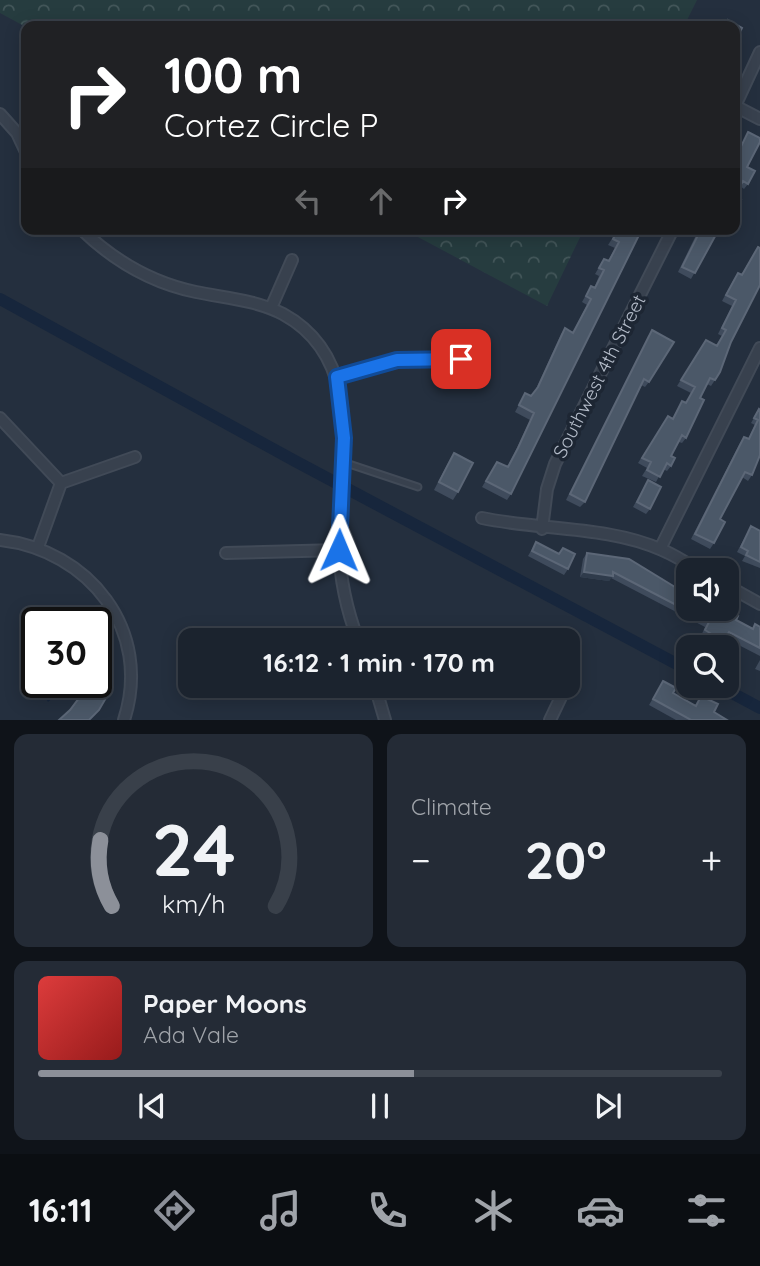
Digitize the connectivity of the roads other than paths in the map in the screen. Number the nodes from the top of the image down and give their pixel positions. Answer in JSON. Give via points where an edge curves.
{"nodes":[{"id":1,"x":760,"y":52,"type":"edge"},
{"id":2,"x":740,"y":95,"type":"edge"},
{"id":3,"x":740,"y":109,"type":"edge"},
{"id":4,"x":0,"y":114,"type":"edge"},
{"id":5,"x":760,"y":120,"type":"edge"},
{"id":6,"x":21,"y":142,"type":"edge"},
{"id":7,"x":91,"y":235,"type":"edge"},
{"id":8,"x":670,"y":235,"type":"edge"},
{"id":9,"x":292,"y":260,"type":"dead end"},
{"id":10,"x":271,"y":308,"type":"junction"},
{"id":11,"x":760,"y":348,"type":"edge"},
{"id":12,"x":461,"y":359,"type":"dead end"},
{"id":13,"x":337,"y":377,"type":"junction"},
{"id":14,"x":0,"y":418,"type":"edge"},
{"id":15,"x":135,"y":457,"type":"dead end"},
{"id":16,"x":343,"y":467,"type":"junction"},
{"id":17,"x":61,"y":483,"type":"junction"},
{"id":18,"x":418,"y":487,"type":"dead end"},
{"id":19,"x":482,"y":518,"type":"dead end"},
{"id":20,"x":542,"y":529,"type":"junction"},
{"id":21,"x":0,"y":540,"type":"edge"},
{"id":22,"x":38,"y":547,"type":"junction"},
{"id":23,"x":660,"y":549,"type":"junction"},
{"id":24,"x":339,"y":550,"type":"junction"},
{"id":25,"x":226,"y":553,"type":"dead end"},
{"id":26,"x":677,"y":558,"type":"edge"},
{"id":27,"x":739,"y":592,"type":"edge"},
{"id":28,"x":760,"y":604,"type":"edge"},
{"id":29,"x":354,"y":628,"type":"edge"},
{"id":30,"x":379,"y":698,"type":"edge"},
{"id":31,"x":561,"y":698,"type":"edge"},
{"id":32,"x":124,"y":720,"type":"edge"},
{"id":33,"x":385,"y":720,"type":"edge"},
{"id":34,"x":550,"y":720,"type":"edge"}],
"edges":[{"from":1,"to":2,"type":"street"},
{"from":3,"to":5,"type":"street"},
{"from":4,"to":6,"type":"street"},
{"from":7,"to":10,"type":"street","via":[[120,261],[152,278],[185,290]]},
{"from":8,"to":20,"type":"street","name":"Southwest 4th Street","via":[[555,464]]},
{"from":9,"to":10,"type":"street"},
{"from":10,"to":13,"type":"street","via":[[312,335]]},
{"from":11,"to":23,"type":"street"},
{"from":12,"to":13,"type":"street","via":[[397,360]]},
{"from":13,"to":16,"type":"street"},
{"from":14,"to":17,"type":"street"},
{"from":15,"to":17,"type":"street"},
{"from":16,"to":18,"type":"lane"},
{"from":16,"to":24,"type":"street"},
{"from":17,"to":22,"type":"street"},
{"from":19,"to":20,"type":"street"},
{"from":20,"to":23,"type":"street","via":[[607,535]]},
{"from":21,"to":22,"type":"street"},
{"from":22,"to":32,"type":"street","via":[[91,581],[115,614],[130,675]]},
{"from":23,"to":26,"type":"street"},
{"from":24,"to":25,"type":"street"},
{"from":24,"to":29,"type":"street"},
{"from":27,"to":28,"type":"street"},
{"from":30,"to":33,"type":"street"},
{"from":31,"to":34,"type":"street"}]}
